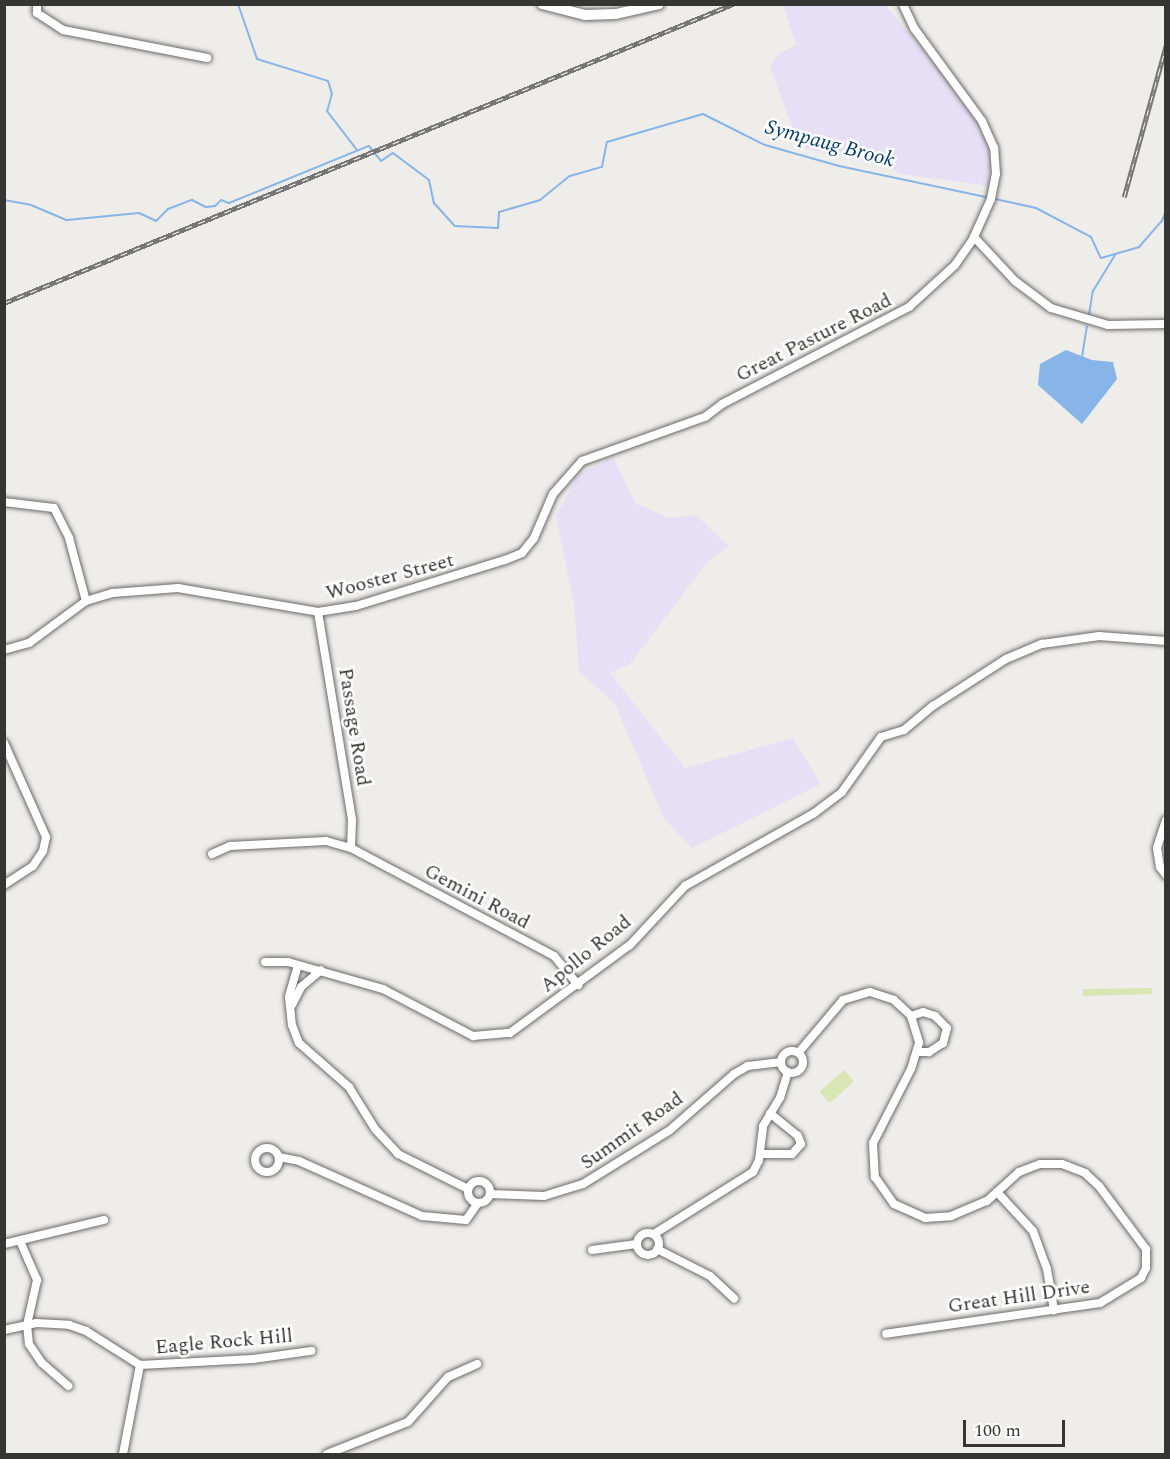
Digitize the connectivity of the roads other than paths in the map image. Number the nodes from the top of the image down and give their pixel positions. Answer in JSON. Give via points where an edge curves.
{"nodes":[{"id":1,"x":659,"y":4,"type":"edge"},
{"id":2,"x":903,"y":4,"type":"edge"},
{"id":3,"x":547,"y":6,"type":"edge"},
{"id":4,"x":37,"y":9,"type":"edge"},
{"id":5,"x":207,"y":58,"type":"dead end"},
{"id":6,"x":974,"y":237,"type":"junction"},
{"id":7,"x":1166,"y":324,"type":"edge"},
{"id":8,"x":669,"y":429,"type":"joint"},
{"id":9,"x":4,"y":502,"type":"edge"},
{"id":10,"x":86,"y":602,"type":"junction"},
{"id":11,"x":318,"y":612,"type":"junction"},
{"id":12,"x":1166,"y":641,"type":"edge"},
{"id":13,"x":4,"y":650,"type":"edge"},
{"id":14,"x":4,"y":742,"type":"edge"},
{"id":15,"x":1166,"y":820,"type":"edge"},
{"id":16,"x":351,"y":848,"type":"junction"},
{"id":17,"x":212,"y":854,"type":"dead end"},
{"id":18,"x":1166,"y":874,"type":"edge"},
{"id":19,"x":4,"y":885,"type":"edge"},
{"id":20,"x":265,"y":962,"type":"dead end"},
{"id":21,"x":298,"y":964,"type":"junction"},
{"id":22,"x":321,"y":970,"type":"junction"},
{"id":23,"x":578,"y":985,"type":"junction"},
{"id":24,"x":292,"y":1005,"type":"junction"},
{"id":25,"x":911,"y":1016,"type":"junction"},
{"id":26,"x":918,"y":1052,"type":"junction"},
{"id":27,"x":799,"y":1053,"type":"junction"},
{"id":28,"x":781,"y":1062,"type":"junction"},
{"id":29,"x":788,"y":1072,"type":"junction"},
{"id":30,"x":770,"y":1113,"type":"junction"},
{"id":31,"x":761,"y":1154,"type":"junction"},
{"id":32,"x":279,"y":1157,"type":"dead end"},
{"id":33,"x":468,"y":1189,"type":"junction"},
{"id":34,"x":997,"y":1192,"type":"junction"},
{"id":35,"x":490,"y":1194,"type":"junction"},
{"id":36,"x":477,"y":1204,"type":"junction"},
{"id":37,"x":104,"y":1220,"type":"dead end"},
{"id":38,"x":654,"y":1234,"type":"junction"},
{"id":39,"x":20,"y":1241,"type":"junction"},
{"id":40,"x":4,"y":1244,"type":"edge"},
{"id":41,"x":637,"y":1244,"type":"junction"},
{"id":42,"x":657,"y":1249,"type":"junction"},
{"id":43,"x":591,"y":1250,"type":"dead end"},
{"id":44,"x":734,"y":1298,"type":"dead end"},
{"id":45,"x":1054,"y":1310,"type":"junction"},
{"id":46,"x":27,"y":1325,"type":"junction"},
{"id":47,"x":4,"y":1330,"type":"edge"},
{"id":48,"x":885,"y":1334,"type":"dead end"},
{"id":49,"x":311,"y":1351,"type":"dead end"},
{"id":50,"x":477,"y":1364,"type":"dead end"},
{"id":51,"x":140,"y":1365,"type":"junction"},
{"id":52,"x":68,"y":1386,"type":"dead end"},
{"id":53,"x":336,"y":1452,"type":"edge"},
{"id":54,"x":123,"y":1455,"type":"edge"},
{"id":55,"x":327,"y":1455,"type":"edge"}],
"edges":[{"from":1,"to":3,"type":"main road","via":[[616,14],[585,15]]},
{"from":2,"to":6,"type":"street","name":"Great Pasture Road","via":[[914,28],[982,121],[994,148],[996,174],[991,199]]},
{"from":4,"to":5,"type":"street","via":[[63,30]]},
{"from":6,"to":7,"type":"street","via":[[1016,281],[1051,308],[1108,325]]},
{"from":6,"to":8,"type":"street","name":"Great Pasture Road","via":[[955,265],[909,307],[730,400],[705,417]]},
{"from":8,"to":11,"type":"street","name":"Wooster Street","via":[[582,461],[553,494],[534,538],[522,553],[358,606]]},
{"from":9,"to":10,"type":"street","via":[[54,508],[69,538]]},
{"from":10,"to":11,"type":"street","name":"Wooster Street","via":[[113,593],[178,588]]},
{"from":10,"to":13,"type":"street","name":"Wooster Street","via":[[45,634]]},
{"from":11,"to":16,"type":"street","name":"Passage Road","via":[[352,820]]},
{"from":12,"to":23,"type":"street","name":"Apollo Road","via":[[1099,636],[1042,644],[1006,659],[933,706],[904,730],[881,738],[843,792],[813,814],[685,886],[630,945]]},
{"from":14,"to":19,"type":"street","via":[[46,837],[33,866]]},
{"from":15,"to":18,"type":"street","via":[[1157,848],[1160,867]]},
{"from":16,"to":17,"type":"street","name":"Gemini Road","via":[[326,841],[230,846]]},
{"from":16,"to":23,"type":"street","name":"Gemini Road","via":[[554,956]]},
{"from":20,"to":21,"type":"street","name":"Apollo Road"},
{"from":21,"to":22,"type":"street","name":"Apollo Road"},
{"from":21,"to":24,"type":"street","name":"Summit Road","via":[[289,997]]},
{"from":22,"to":23,"type":"street","name":"Apollo Road","via":[[383,989],[473,1036],[510,1033]]},
{"from":22,"to":24,"type":"street","via":[[301,987]]},
{"from":24,"to":33,"type":"street","name":"Summit Road","via":[[292,1025],[299,1042],[349,1087],[381,1138],[408,1161]]},
{"from":25,"to":26,"type":"street","via":[[918,1033]]},
{"from":25,"to":26,"type":"street","via":[[923,1012],[935,1016],[947,1028],[943,1043],[929,1052]]},
{"from":25,"to":27,"type":"street","via":[[886,996],[870,992],[852,995],[831,1011]]},
{"from":26,"to":34,"type":"street","name":"Great Hill Drive","via":[[873,1143],[872,1167],[879,1185],[894,1204],[925,1218],[951,1216]]},
{"from":27,"to":28,"type":"street","via":[[789,1051]]},
{"from":27,"to":29,"type":"street","via":[[803,1059],[801,1069]]},
{"from":28,"to":29,"type":"street"},
{"from":28,"to":35,"type":"street","name":"Summit Road","via":[[748,1066],[734,1074],[670,1130],[583,1184],[544,1196]]},
{"from":29,"to":30,"type":"street","via":[[780,1098]]},
{"from":30,"to":31,"type":"street","via":[[763,1126]]},
{"from":30,"to":31,"type":"street","via":[[798,1136],[801,1144],[792,1154]]},
{"from":31,"to":38,"type":"street","via":[[748,1175]]},
{"from":32,"to":36,"type":"street","via":[[299,1161],[422,1216],[466,1220]]},
{"from":33,"to":35,"type":"street","name":"Summit Road","via":[[480,1181],[487,1184]]},
{"from":33,"to":36,"type":"street","via":[[469,1198]]},
{"from":34,"to":45,"type":"street","via":[[1033,1231],[1047,1269]]},
{"from":34,"to":45,"type":"street","name":"Great Hill Drive","via":[[1009,1179],[1031,1167],[1051,1164],[1075,1168],[1099,1186],[1146,1249],[1146,1268],[1135,1284],[1100,1303]]},
{"from":35,"to":36,"type":"street"},
{"from":37,"to":39,"type":"street"},
{"from":38,"to":41,"type":"street","via":[[644,1233]]},
{"from":38,"to":42,"type":"street"},
{"from":39,"to":40,"type":"street"},
{"from":39,"to":46,"type":"street","via":[[37,1280]]},
{"from":41,"to":42,"type":"street","via":[[645,1254]]},
{"from":41,"to":43,"type":"street"},
{"from":42,"to":44,"type":"street","via":[[710,1276]]},
{"from":45,"to":48,"type":"street","name":"Great Hill Drive"},
{"from":46,"to":47,"type":"street"},
{"from":46,"to":51,"type":"street","via":[[69,1325],[86,1331]]},
{"from":46,"to":52,"type":"street","via":[[35,1355]]},
{"from":49,"to":51,"type":"street","name":"Eagle Rock Hill","via":[[253,1359]]},
{"from":50,"to":53,"type":"street","via":[[448,1377],[408,1422]]},
{"from":51,"to":54,"type":"street"},
{"from":53,"to":55,"type":"street"}]}
